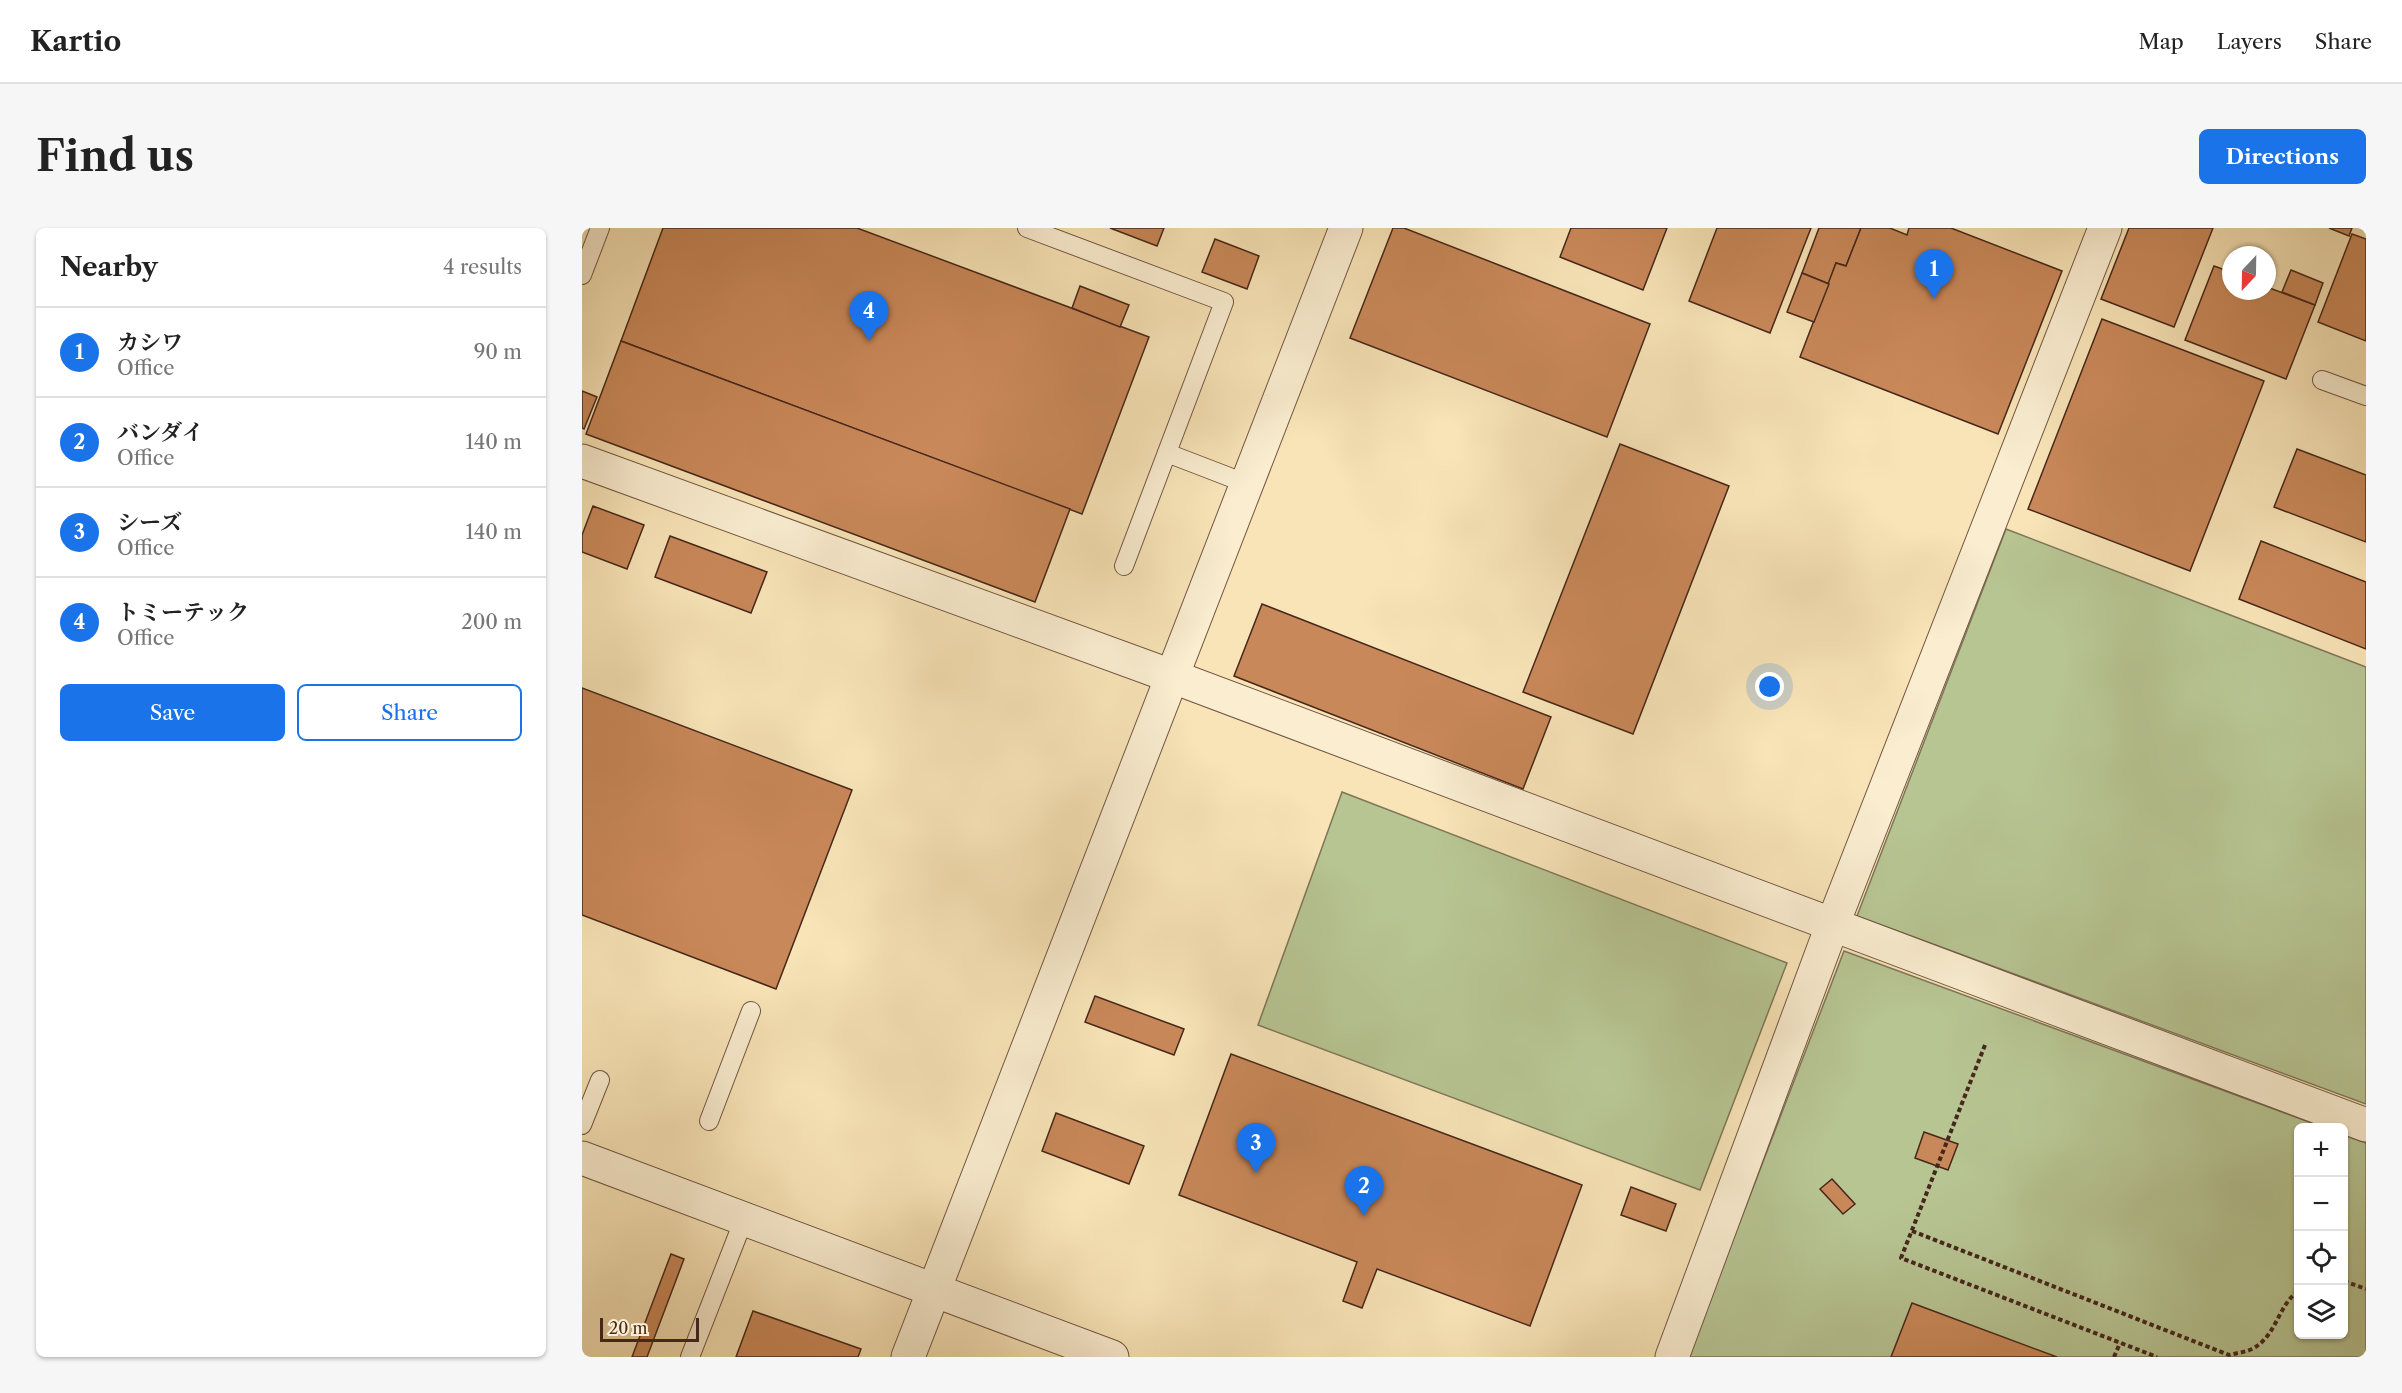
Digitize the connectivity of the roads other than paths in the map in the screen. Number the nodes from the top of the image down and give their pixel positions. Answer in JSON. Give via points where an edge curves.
{"nodes":[{"id":1,"x":600,"y":228,"type":"edge"},
{"id":2,"x":1027,"y":228,"type":"edge"},
{"id":3,"x":1346,"y":228,"type":"edge"},
{"id":4,"x":2105,"y":228,"type":"edge"},
{"id":5,"x":582,"y":275,"type":"edge"},
{"id":6,"x":2322,"y":380,"type":"dead end"},
{"id":7,"x":2366,"y":396,"type":"edge"},
{"id":8,"x":1167,"y":453,"type":"junction"},
{"id":9,"x":582,"y":461,"type":"edge"},
{"id":10,"x":1245,"y":483,"type":"junction"},
{"id":11,"x":1125,"y":566,"type":"dead end"},
{"id":12,"x":1171,"y":676,"type":"junction"},
{"id":13,"x":1832,"y":926,"type":"junction"},
{"id":14,"x":751,"y":1011,"type":"dead end"},
{"id":15,"x":600,"y":1080,"type":"dead end"},
{"id":16,"x":709,"y":1121,"type":"dead end"},
{"id":17,"x":582,"y":1125,"type":"edge"},
{"id":18,"x":2366,"y":1125,"type":"edge"},
{"id":19,"x":582,"y":1158,"type":"edge"},
{"id":20,"x":744,"y":1220,"type":"junction"},
{"id":21,"x":933,"y":1290,"type":"junction"},
{"id":22,"x":690,"y":1357,"type":"edge"},
{"id":23,"x":908,"y":1357,"type":"edge"},
{"id":24,"x":1112,"y":1357,"type":"edge"},
{"id":25,"x":1672,"y":1357,"type":"edge"}],
"edges":[{"from":1,"to":5,"type":"lane"},
{"from":2,"to":8,"type":"lane","via":[[1224,303]]},
{"from":3,"to":10,"type":"street"},
{"from":4,"to":13,"type":"street"},
{"from":6,"to":7,"type":"lane"},
{"from":8,"to":10,"type":"lane"},
{"from":8,"to":11,"type":"lane"},
{"from":9,"to":12,"type":"street"},
{"from":10,"to":12,"type":"street"},
{"from":12,"to":13,"type":"street"},
{"from":12,"to":21,"type":"street"},
{"from":13,"to":18,"type":"street"},
{"from":13,"to":25,"type":"street"},
{"from":14,"to":16,"type":"lane"},
{"from":15,"to":17,"type":"lane"},
{"from":19,"to":20,"type":"street"},
{"from":20,"to":21,"type":"street"},
{"from":20,"to":22,"type":"lane"},
{"from":21,"to":23,"type":"street"},
{"from":21,"to":24,"type":"street"}]}
